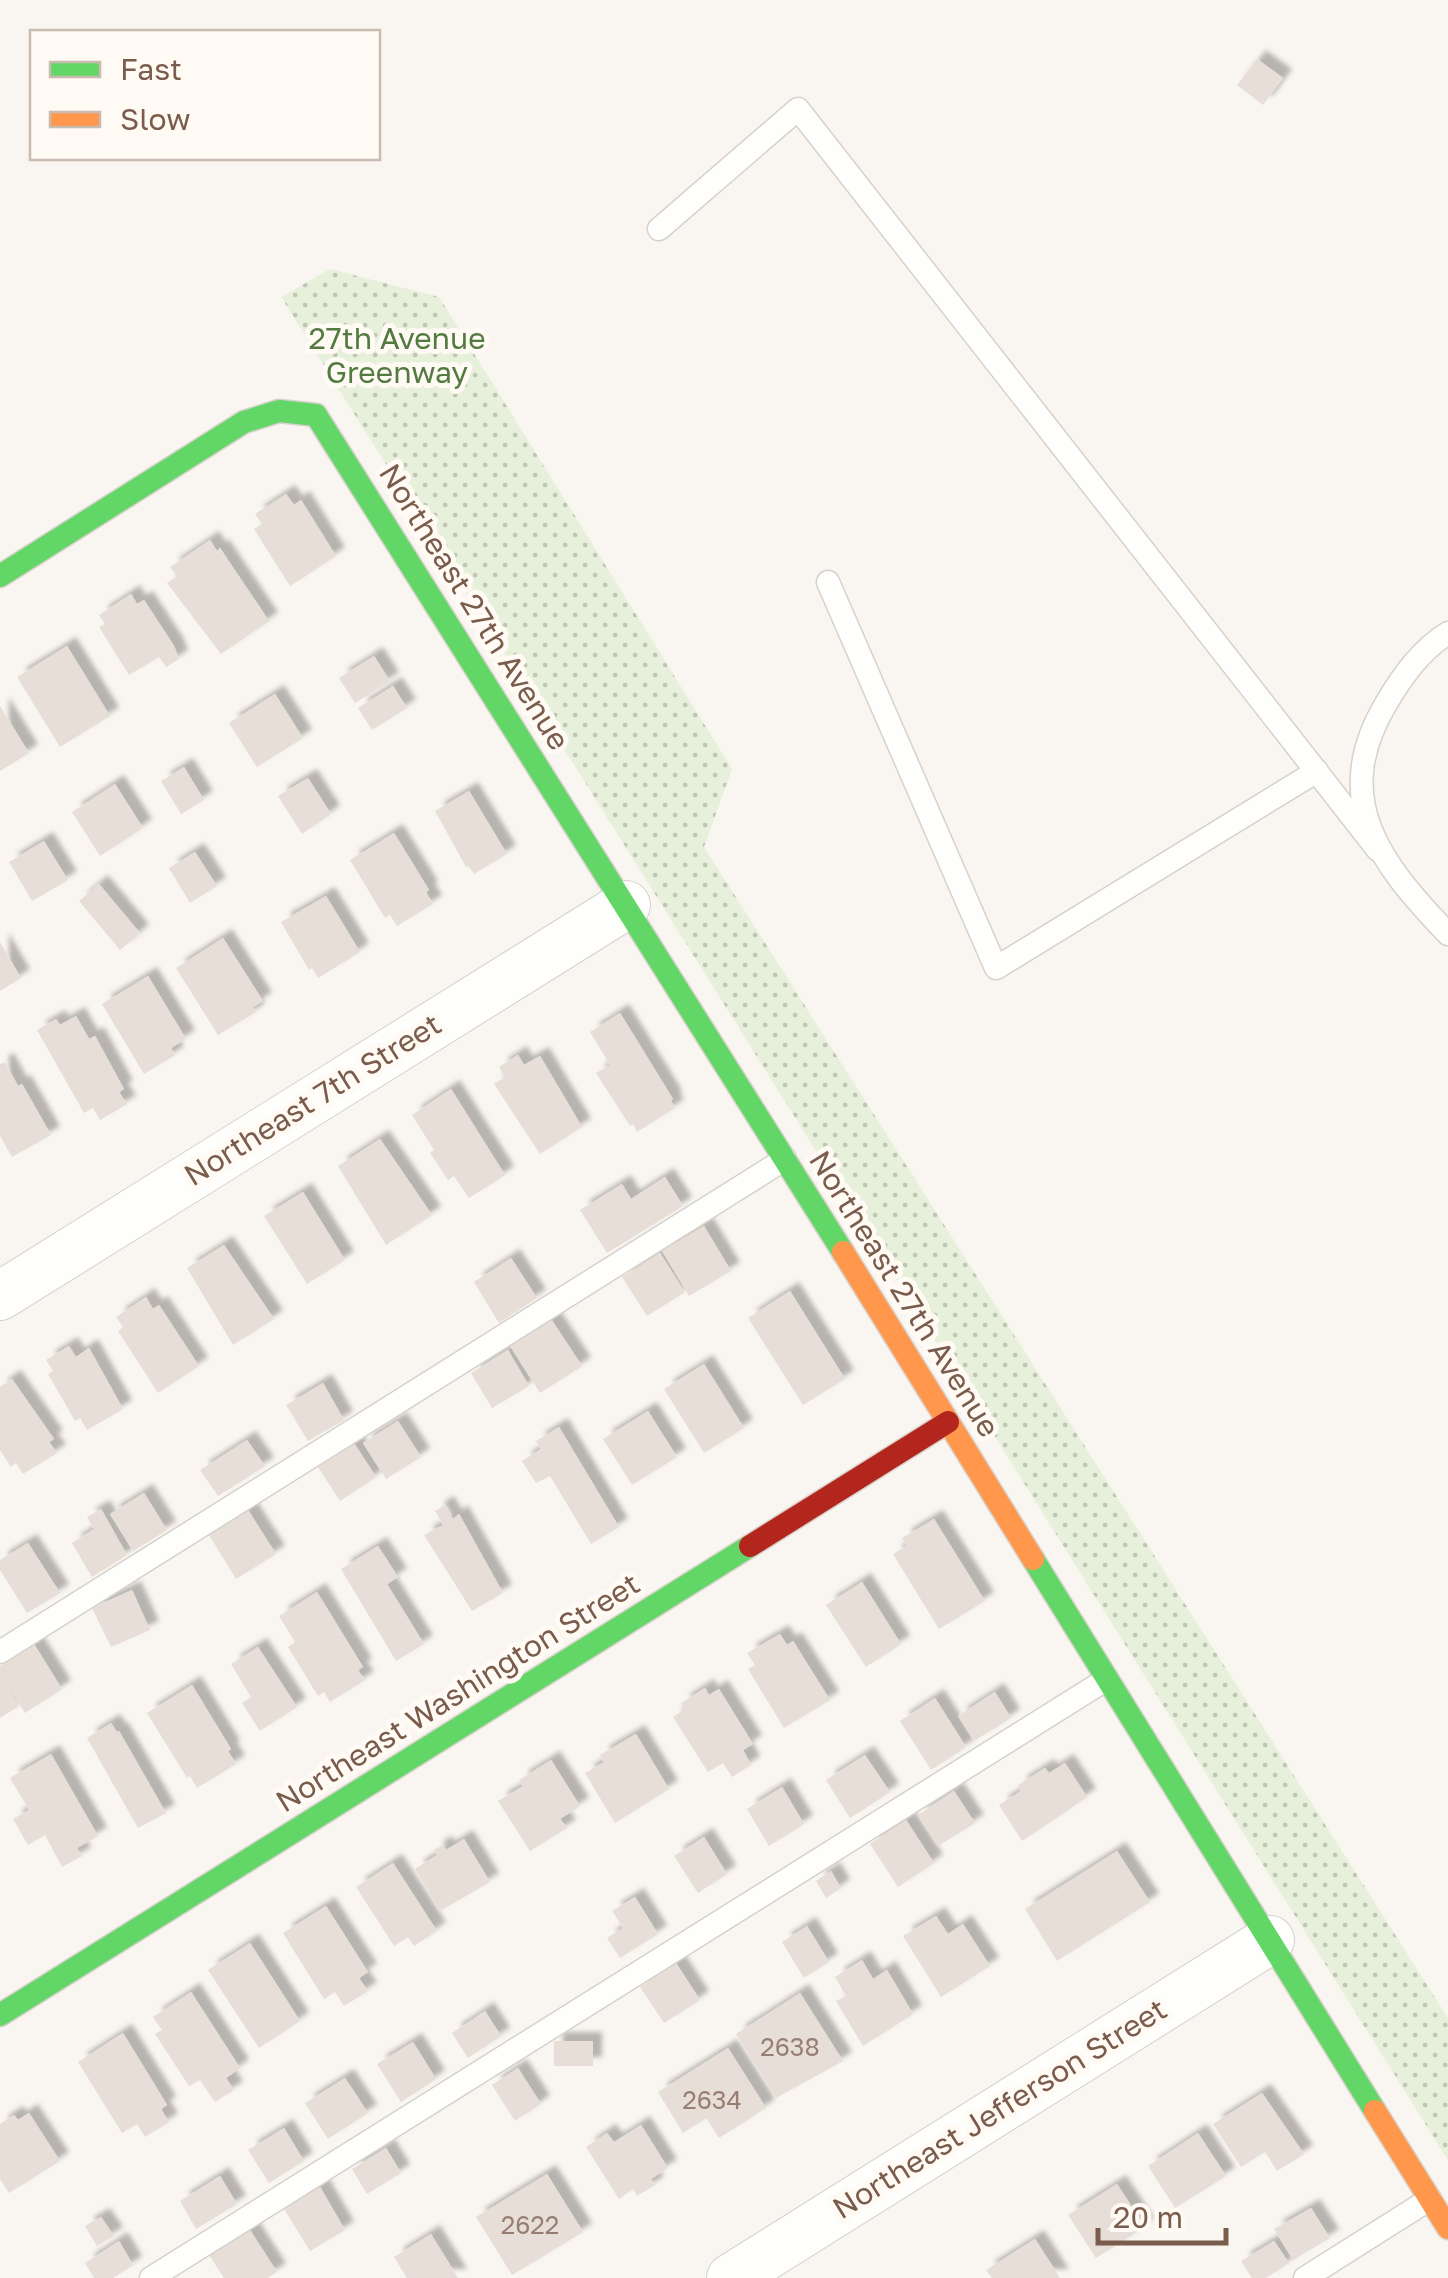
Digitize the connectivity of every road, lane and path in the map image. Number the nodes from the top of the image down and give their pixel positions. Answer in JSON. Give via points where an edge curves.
{"nodes":[{"id":1,"x":660,"y":228,"type":"dead end"},
{"id":2,"x":0,"y":576,"type":"edge"},
{"id":3,"x":828,"y":582,"type":"dead end"},
{"id":4,"x":1448,"y":633,"type":"edge"},
{"id":5,"x":1317,"y":772,"type":"junction"},
{"id":6,"x":1378,"y":850,"type":"junction"},
{"id":7,"x":626,"y":905,"type":"junction"},
{"id":8,"x":1448,"y":934,"type":"edge"},
{"id":9,"x":785,"y":1159,"type":"junction"},
{"id":10,"x":0,"y":1296,"type":"edge"},
{"id":11,"x":948,"y":1422,"type":"junction"},
{"id":12,"x":0,"y":1652,"type":"edge"},
{"id":13,"x":1107,"y":1678,"type":"junction"},
{"id":14,"x":1270,"y":1940,"type":"junction"},
{"id":15,"x":0,"y":2016,"type":"edge"},
{"id":16,"x":1430,"y":2199,"type":"junction"},
{"id":17,"x":1448,"y":2228,"type":"edge"},
{"id":18,"x":151,"y":2278,"type":"edge"},
{"id":19,"x":731,"y":2278,"type":"edge"},
{"id":20,"x":1306,"y":2278,"type":"edge"}],
"edges":[{"from":1,"to":5,"type":"lane","via":[[798,109]]},
{"from":2,"to":7,"type":"street","name":"Northeast 27th Avenue","via":[[244,422],[268,411],[316,416]]},
{"from":3,"to":5,"type":"lane","via":[[996,968]]},
{"from":4,"to":6,"type":"lane","via":[[1402,676],[1377,718],[1360,779]]},
{"from":5,"to":6,"type":"lane"},
{"from":6,"to":8,"type":"lane"},
{"from":7,"to":9,"type":"street","name":"Northeast 27th Avenue"},
{"from":7,"to":10,"type":"street","name":"Northeast 7th Street"},
{"from":9,"to":11,"type":"street","name":"Northeast 27th Avenue"},
{"from":9,"to":12,"type":"lane"},
{"from":11,"to":13,"type":"street","name":"Northeast 27th Avenue"},
{"from":11,"to":15,"type":"street","name":"Northeast Washington Street"},
{"from":13,"to":14,"type":"street","name":"Northeast 27th Avenue"},
{"from":13,"to":18,"type":"lane"},
{"from":14,"to":16,"type":"street","name":"Northeast 27th Avenue"},
{"from":14,"to":19,"type":"street","name":"Northeast Jefferson Street"},
{"from":16,"to":17,"type":"street","name":"Northeast 27th Avenue"},
{"from":16,"to":20,"type":"lane"}]}
